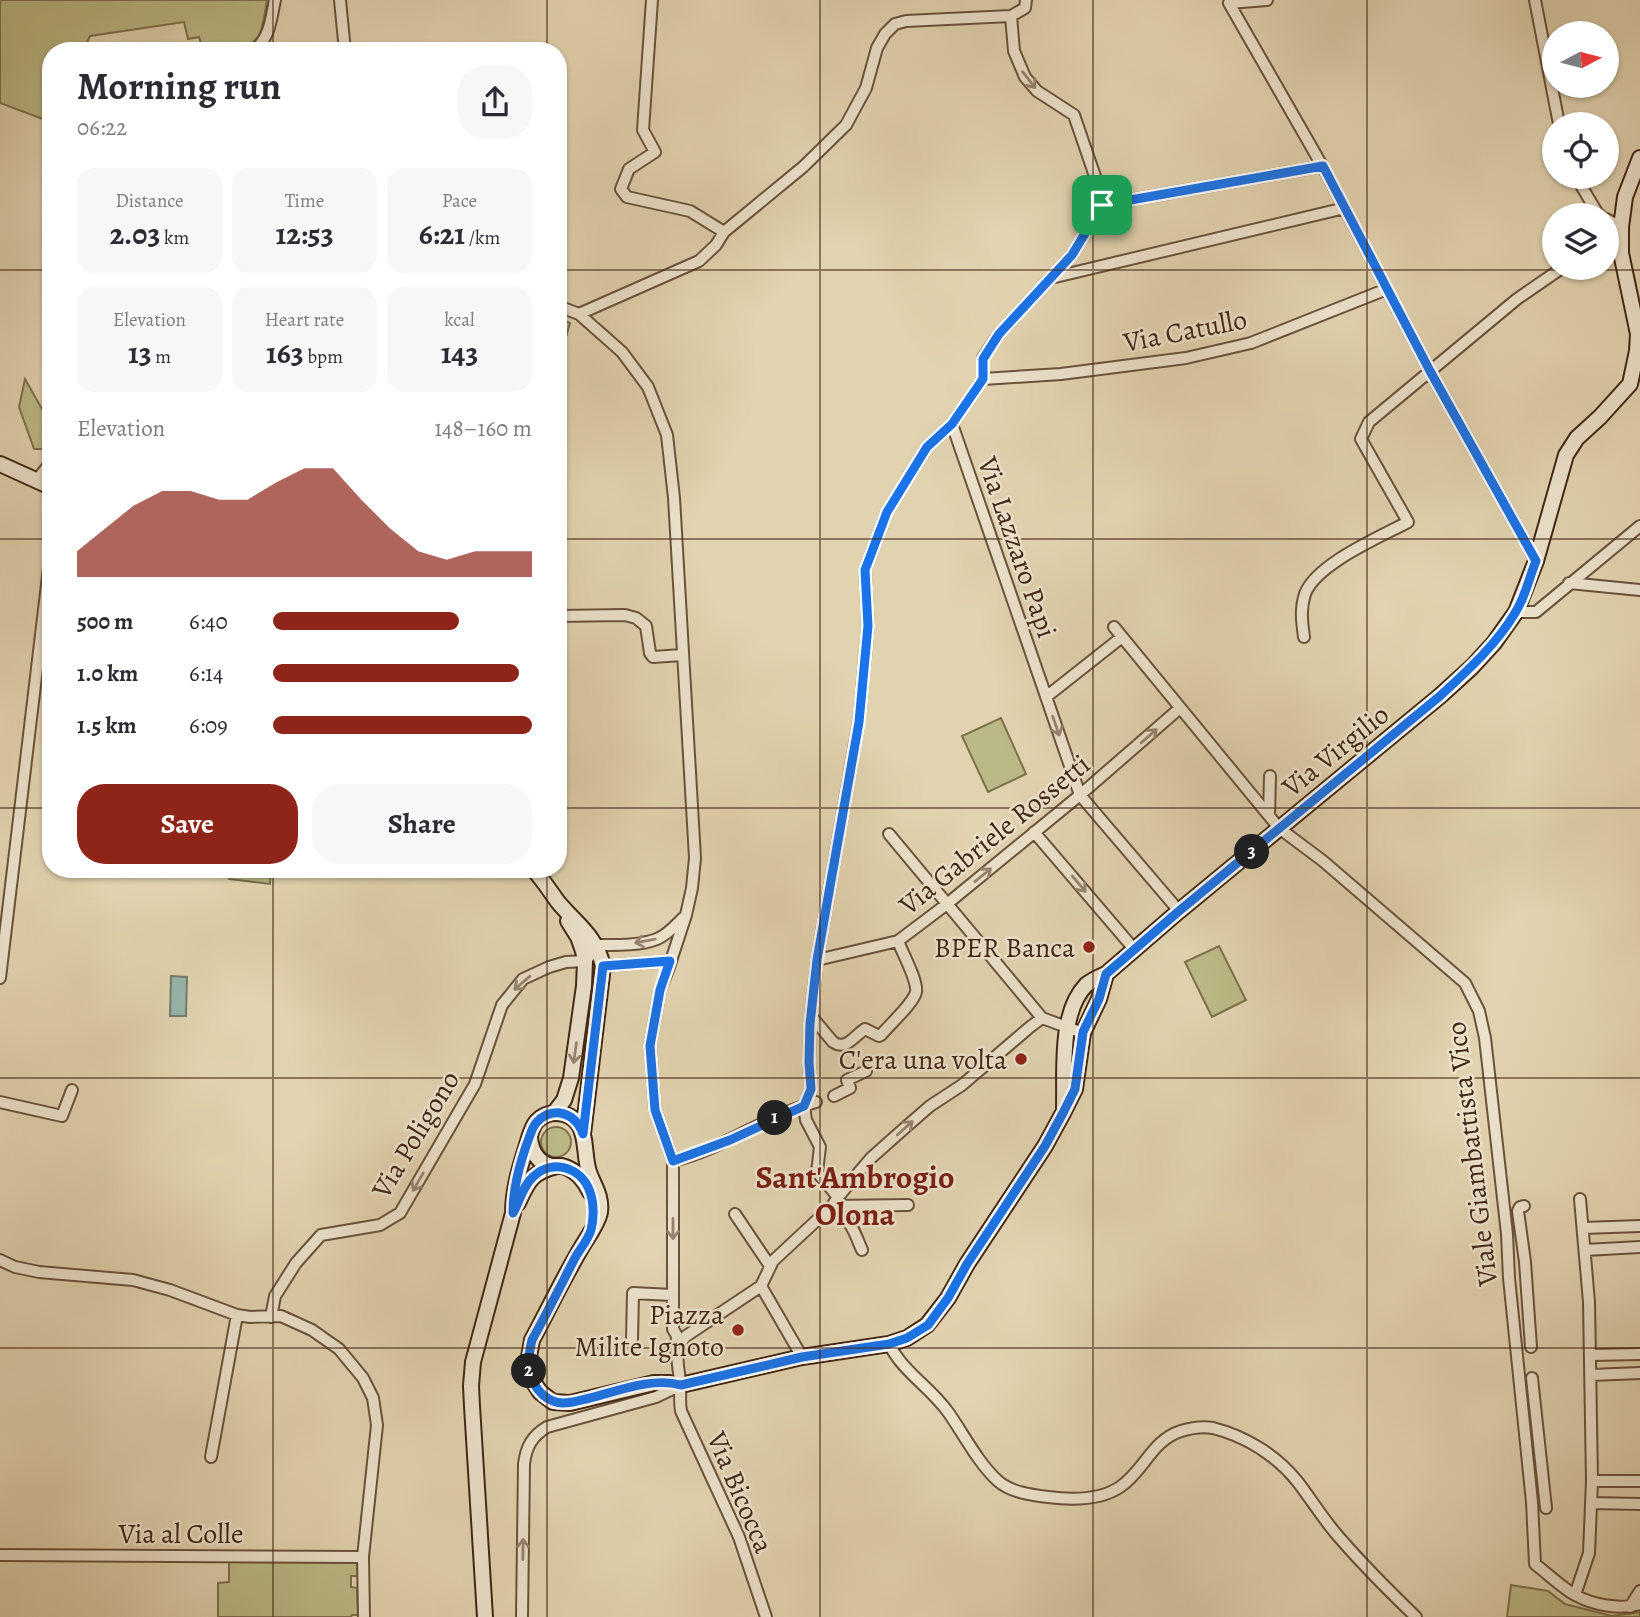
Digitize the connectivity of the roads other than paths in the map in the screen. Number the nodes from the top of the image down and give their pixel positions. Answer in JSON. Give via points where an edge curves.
{"nodes":[{"id":1,"x":275,"y":0,"type":"edge"},
{"id":2,"x":340,"y":0,"type":"edge"},
{"id":3,"x":652,"y":0,"type":"edge"},
{"id":4,"x":1026,"y":0,"type":"edge"},
{"id":5,"x":1267,"y":0,"type":"edge"},
{"id":6,"x":1535,"y":0,"type":"edge"},
{"id":7,"x":1229,"y":2,"type":"edge"},
{"id":8,"x":1011,"y":16,"type":"junction"},
{"id":9,"x":263,"y":42,"type":"edge"},
{"id":10,"x":344,"y":42,"type":"edge"},
{"id":11,"x":1557,"y":112,"type":"edge"},
{"id":12,"x":1640,"y":158,"type":"edge"},
{"id":13,"x":1323,"y":166,"type":"junction"},
{"id":14,"x":1102,"y":205,"type":"junction"},
{"id":15,"x":1345,"y":208,"type":"junction"},
{"id":16,"x":1621,"y":227,"type":"joint"},
{"id":17,"x":724,"y":232,"type":"junction"},
{"id":18,"x":1051,"y":278,"type":"junction"},
{"id":19,"x":1545,"y":280,"type":"edge"},
{"id":20,"x":1387,"y":289,"type":"junction"},
{"id":21,"x":567,"y":309,"type":"edge"},
{"id":22,"x":579,"y":314,"type":"junction"},
{"id":23,"x":1430,"y":371,"type":"junction"},
{"id":24,"x":983,"y":379,"type":"junction"},
{"id":25,"x":952,"y":424,"type":"junction"},
{"id":26,"x":0,"y":464,"type":"edge"},
{"id":27,"x":42,"y":474,"type":"edge"},
{"id":28,"x":37,"y":480,"type":"junction"},
{"id":29,"x":42,"y":482,"type":"edge"},
{"id":30,"x":1640,"y":526,"type":"edge"},
{"id":31,"x":1536,"y":561,"type":"junction"},
{"id":32,"x":1569,"y":583,"type":"junction"},
{"id":33,"x":1640,"y":590,"type":"edge"},
{"id":34,"x":1516,"y":612,"type":"junction"},
{"id":35,"x":567,"y":616,"type":"edge"},
{"id":36,"x":42,"y":626,"type":"edge"},
{"id":37,"x":1114,"y":627,"type":"dead end"},
{"id":38,"x":1122,"y":637,"type":"junction"},
{"id":39,"x":1304,"y":637,"type":"dead end"},
{"id":40,"x":682,"y":656,"type":"junction"},
{"id":41,"x":1046,"y":697,"type":"junction"},
{"id":42,"x":1180,"y":708,"type":"junction"},
{"id":43,"x":1270,"y":776,"type":"dead end"},
{"id":44,"x":1080,"y":795,"type":"junction"},
{"id":45,"x":1269,"y":815,"type":"junction"},
{"id":46,"x":1279,"y":828,"type":"junction"},
{"id":47,"x":1034,"y":832,"type":"junction"},
{"id":48,"x":889,"y":834,"type":"dead end"},
{"id":49,"x":540,"y":878,"type":"edge"},
{"id":50,"x":560,"y":904,"type":"junction"},
{"id":51,"x":949,"y":907,"type":"junction"},
{"id":52,"x":1179,"y":911,"type":"junction"},
{"id":53,"x":686,"y":915,"type":"junction"},
{"id":54,"x":898,"y":941,"type":"junction"},
{"id":55,"x":596,"y":945,"type":"junction"},
{"id":56,"x":1134,"y":949,"type":"junction"},
{"id":57,"x":817,"y":960,"type":"junction"},
{"id":58,"x":585,"y":961,"type":"junction"},
{"id":59,"x":670,"y":961,"type":"junction"},
{"id":60,"x":603,"y":966,"type":"junction"},
{"id":61,"x":1106,"y":974,"type":"junction"},
{"id":62,"x":0,"y":978,"type":"edge"},
{"id":63,"x":811,"y":1016,"type":"junction"},
{"id":64,"x":1042,"y":1018,"type":"junction"},
{"id":65,"x":1066,"y":1027,"type":"junction"},
{"id":66,"x":1083,"y":1032,"type":"junction"},
{"id":67,"x":866,"y":1071,"type":"dead end"},
{"id":68,"x":72,"y":1090,"type":"dead end"},
{"id":69,"x":834,"y":1096,"type":"dead end"},
{"id":70,"x":0,"y":1102,"type":"edge"},
{"id":71,"x":816,"y":1102,"type":"dead end"},
{"id":72,"x":804,"y":1106,"type":"junction"},
{"id":73,"x":554,"y":1113,"type":"junction"},
{"id":74,"x":1063,"y":1113,"type":"junction"},
{"id":75,"x":530,"y":1137,"type":"junction"},
{"id":76,"x":583,"y":1138,"type":"junction"},
{"id":77,"x":673,"y":1161,"type":"junction"},
{"id":78,"x":559,"y":1166,"type":"junction"},
{"id":79,"x":1580,"y":1199,"type":"dead end"},
{"id":80,"x":835,"y":1201,"type":"junction"},
{"id":81,"x":908,"y":1205,"type":"dead end"},
{"id":82,"x":1524,"y":1206,"type":"dead end"},
{"id":83,"x":513,"y":1213,"type":"junction"},
{"id":84,"x":735,"y":1214,"type":"dead end"},
{"id":85,"x":822,"y":1215,"type":"junction"},
{"id":86,"x":1640,"y":1226,"type":"edge"},
{"id":87,"x":1612,"y":1227,"type":"junction"},
{"id":88,"x":1583,"y":1228,"type":"junction"},
{"id":89,"x":591,"y":1230,"type":"junction"},
{"id":90,"x":1640,"y":1247,"type":"edge"},
{"id":91,"x":1613,"y":1249,"type":"junction"},
{"id":92,"x":862,"y":1250,"type":"dead end"},
{"id":93,"x":1585,"y":1250,"type":"junction"},
{"id":94,"x":0,"y":1260,"type":"edge"},
{"id":95,"x":770,"y":1266,"type":"junction"},
{"id":96,"x":1528,"y":1275,"type":"junction"},
{"id":97,"x":1509,"y":1278,"type":"junction"},
{"id":98,"x":761,"y":1286,"type":"junction"},
{"id":99,"x":672,"y":1295,"type":"junction"},
{"id":100,"x":237,"y":1315,"type":"junction"},
{"id":101,"x":271,"y":1317,"type":"junction"},
{"id":102,"x":632,"y":1339,"type":"dead end"},
{"id":103,"x":889,"y":1344,"type":"junction"},
{"id":104,"x":1531,"y":1347,"type":"dead end"},
{"id":105,"x":1616,"y":1354,"type":"junction"},
{"id":106,"x":1640,"y":1354,"type":"edge"},
{"id":107,"x":1590,"y":1355,"type":"junction"},
{"id":108,"x":676,"y":1356,"type":"junction"},
{"id":109,"x":802,"y":1357,"type":"junction"},
{"id":110,"x":1640,"y":1373,"type":"edge"},
{"id":111,"x":1617,"y":1374,"type":"junction"},
{"id":112,"x":1591,"y":1375,"type":"junction"},
{"id":113,"x":1532,"y":1378,"type":"dead end"},
{"id":114,"x":681,"y":1385,"type":"junction"},
{"id":115,"x":1544,"y":1440,"type":"junction"},
{"id":116,"x":1525,"y":1442,"type":"junction"},
{"id":117,"x":211,"y":1457,"type":"dead end"},
{"id":118,"x":1591,"y":1481,"type":"junction"},
{"id":119,"x":1622,"y":1481,"type":"junction"},
{"id":120,"x":1640,"y":1481,"type":"edge"},
{"id":121,"x":1591,"y":1503,"type":"junction"},
{"id":122,"x":1622,"y":1504,"type":"junction"},
{"id":123,"x":1640,"y":1504,"type":"edge"},
{"id":124,"x":1546,"y":1508,"type":"dead end"},
{"id":125,"x":0,"y":1555,"type":"edge"},
{"id":126,"x":362,"y":1557,"type":"junction"},
{"id":127,"x":1640,"y":1591,"type":"edge"},
{"id":128,"x":1575,"y":1595,"type":"junction"},
{"id":129,"x":1635,"y":1606,"type":"edge"},
{"id":130,"x":363,"y":1617,"type":"edge"},
{"id":131,"x":485,"y":1617,"type":"edge"},
{"id":132,"x":522,"y":1617,"type":"edge"},
{"id":133,"x":766,"y":1617,"type":"edge"},
{"id":134,"x":1416,"y":1617,"type":"edge"}],
"edges":[{"from":1,"to":9,"type":"street"},
{"from":2,"to":10,"type":"street"},
{"from":3,"to":17,"type":"street","via":[[643,130],[655,152],[629,169],[621,189],[626,197],[690,211]]},
{"from":4,"to":8,"type":"street","via":[[1025,8]]},
{"from":5,"to":7,"type":"street"},
{"from":6,"to":11,"type":"street"},
{"from":7,"to":13,"type":"street"},
{"from":8,"to":14,"type":"street","one_way":true,"via":[[1014,51],[1025,77],[1037,91],[1074,115]]},
{"from":8,"to":17,"type":"street","via":[[895,24],[877,48],[866,88],[846,125]]},
{"from":12,"to":16,"type":"main road","name":"Via Virgilio","via":[[1625,197]]},
{"from":13,"to":14,"type":"street"},
{"from":13,"to":15,"type":"street"},
{"from":14,"to":18,"type":"street","via":[[1072,255]]},
{"from":15,"to":18,"type":"street"},
{"from":15,"to":20,"type":"street"},
{"from":16,"to":31,"type":"main road","name":"Via Virgilio","via":[[1621,253],[1638,334],[1630,384],[1566,455]]},
{"from":17,"to":22,"type":"street","via":[[699,261]]},
{"from":18,"to":24,"type":"street","via":[[999,334],[983,359]]},
{"from":19,"to":23,"type":"street"},
{"from":20,"to":23,"type":"street"},
{"from":20,"to":24,"type":"street","name":"Via Catullo","via":[[1251,343],[1186,358]]},
{"from":21,"to":22,"type":"street"},
{"from":22,"to":40,"type":"street","via":[[622,352],[648,387],[667,435]]},
{"from":23,"to":31,"type":"street"},
{"from":23,"to":39,"type":"street","via":[[1369,422],[1361,439],[1408,522],[1327,566],[1306,590],[1301,612]]},
{"from":24,"to":25,"type":"street"},
{"from":25,"to":41,"type":"street","name":"Via Lazzaro Papi"},
{"from":25,"to":57,"type":"street","via":[[927,447],[887,512],[865,570],[868,626],[859,722]]},
{"from":26,"to":28,"type":"main road"},
{"from":27,"to":28,"type":"street"},
{"from":28,"to":29,"type":"main road"},
{"from":30,"to":32,"type":"street"},
{"from":31,"to":34,"type":"main road","name":"Via Virgilio"},
{"from":32,"to":33,"type":"street"},
{"from":32,"to":34,"type":"street","via":[[1536,612]]},
{"from":34,"to":46,"type":"main road","name":"Via Virgilio","via":[[1472,667]]},
{"from":35,"to":40,"type":"street","via":[[636,618],[646,626],[653,657]]},
{"from":36,"to":62,"type":"street"},
{"from":37,"to":38,"type":"street","name":"Viale Giambattista Vico"},
{"from":38,"to":41,"type":"street"},
{"from":38,"to":42,"type":"street","name":"Viale Giambattista Vico"},
{"from":40,"to":53,"type":"street","via":[[695,858]]},
{"from":41,"to":44,"type":"street","name":"Via Lazzaro Papi","one_way":true},
{"from":44,"to":42,"type":"street","name":"Via Gabriele Rossetti","one_way":true},
{"from":42,"to":45,"type":"street","name":"Viale Giambattista Vico"},
{"from":43,"to":45,"type":"street"},
{"from":44,"to":47,"type":"street","name":"Via Gabriele Rossetti"},
{"from":44,"to":52,"type":"street","name":"Via Lazzaro Papi"},
{"from":45,"to":46,"type":"street","name":"Viale Giambattista Vico"},
{"from":46,"to":52,"type":"main road","name":"Via Virgilio"},
{"from":46,"to":97,"type":"street","name":"Viale Giambattista Vico","via":[[1323,860],[1465,983],[1479,1011],[1485,1038]]},
{"from":51,"to":47,"type":"street","name":"Via Gabriele Rossetti","one_way":true},
{"from":47,"to":56,"type":"street","one_way":true},
{"from":48,"to":51,"type":"street"},
{"from":49,"to":50,"type":"main road"},
{"from":50,"to":55,"type":"main road"},
{"from":50,"to":58,"type":"main road"},
{"from":51,"to":54,"type":"street","name":"Via Gabriele Rossetti"},
{"from":51,"to":64,"type":"street"},
{"from":52,"to":56,"type":"main road","name":"Via Virgilio"},
{"from":53,"to":55,"type":"street","one_way":true,"via":[[657,939]]},
{"from":53,"to":59,"type":"street"},
{"from":54,"to":57,"type":"street","name":"Via Gabriele Rossetti"},
{"from":54,"to":63,"type":"street","via":[[916,992],[879,1037],[865,1029],[845,1045],[837,1045]]},
{"from":55,"to":58,"type":"street"},
{"from":55,"to":60,"type":"main road"},
{"from":56,"to":61,"type":"main road","name":"Via Virgilio"},
{"from":57,"to":63,"type":"street"},
{"from":58,"to":73,"type":"main road","one_way":true,"via":[[571,1078]]},
{"from":58,"to":101,"type":"street","name":"Via Poligono","one_way":true,"via":[[566,962],[523,979],[502,1005],[475,1084],[400,1213],[380,1225],[321,1235],[275,1296]]},
{"from":59,"to":60,"type":"street"},
{"from":59,"to":77,"type":"street","via":[[650,1046],[655,1110]]},
{"from":60,"to":76,"type":"main road"},
{"from":61,"to":65,"type":"main road","via":[[1085,986]]},
{"from":61,"to":66,"type":"main road","name":"Via Virgilio"},
{"from":63,"to":72,"type":"street","via":[[811,1089]]},
{"from":64,"to":65,"type":"street"},
{"from":80,"to":64,"type":"street","one_way":true,"via":[[871,1158],[907,1126]]},
{"from":65,"to":66,"type":"street"},
{"from":65,"to":74,"type":"main road"},
{"from":66,"to":74,"type":"main road","name":"Via Virgilio","via":[[1075,1089]]},
{"from":67,"to":69,"type":"street","via":[[847,1080],[850,1088]]},
{"from":68,"to":70,"type":"street","via":[[62,1115]]},
{"from":71,"to":72,"type":"street"},
{"from":72,"to":77,"type":"street"},
{"from":72,"to":80,"type":"street","via":[[820,1147],[817,1172]]},
{"from":73,"to":75,"type":"main road","via":[[538,1121]]},
{"from":73,"to":76,"type":"main road","via":[[575,1120]]},
{"from":74,"to":103,"type":"main road","name":"Via Virgilio","via":[[938,1313],[917,1332]]},
{"from":75,"to":78,"type":"main road","via":[[540,1161]]},
{"from":75,"to":83,"type":"main road","via":[[518,1172]]},
{"from":76,"to":78,"type":"main road","via":[[576,1158]]},
{"from":76,"to":89,"type":"main road","via":[[600,1206]]},
{"from":77,"to":99,"type":"street","one_way":true},
{"from":78,"to":83,"type":"main road","via":[[535,1174]]},
{"from":78,"to":89,"type":"main road","via":[[579,1175],[590,1191]]},
{"from":79,"to":88,"type":"street"},
{"from":80,"to":81,"type":"street","via":[[874,1207]]},
{"from":80,"to":85,"type":"street"},
{"from":82,"to":96,"type":"street","via":[[1518,1211]]},
{"from":83,"to":131,"type":"main road","via":[[473,1362],[471,1386]]},
{"from":84,"to":95,"type":"street"},
{"from":85,"to":92,"type":"street","via":[[835,1214],[846,1220]]},
{"from":85,"to":95,"type":"street"},
{"from":86,"to":87,"type":"street"},
{"from":87,"to":88,"type":"street"},
{"from":87,"to":91,"type":"street"},
{"from":88,"to":93,"type":"street"},
{"from":89,"to":114,"type":"main road","name":"Via Virgilio","via":[[532,1340],[528,1364],[534,1384],[547,1398],[561,1404],[654,1383]]},
{"from":90,"to":91,"type":"street"},
{"from":91,"to":93,"type":"street"},
{"from":93,"to":107,"type":"street"},
{"from":94,"to":100,"type":"street","via":[[39,1272],[134,1280]]},
{"from":95,"to":98,"type":"street"},
{"from":96,"to":97,"type":"street"},
{"from":96,"to":104,"type":"street"},
{"from":97,"to":116,"type":"street","name":"Viale Giambattista Vico"},
{"from":98,"to":108,"type":"street","via":[[687,1336]]},
{"from":98,"to":109,"type":"street"},
{"from":99,"to":102,"type":"street","via":[[633,1293]]},
{"from":99,"to":108,"type":"street"},
{"from":100,"to":101,"type":"street"},
{"from":100,"to":117,"type":"street"},
{"from":101,"to":126,"type":"street","via":[[289,1319],[339,1349],[373,1398],[377,1425]]},
{"from":103,"to":109,"type":"main road","name":"Via Virgilio"},
{"from":103,"to":134,"type":"street","via":[[999,1482],[1018,1491],[1062,1499],[1112,1492],[1129,1480],[1164,1439],[1190,1428],[1209,1427],[1249,1442],[1288,1472],[1340,1539]]},
{"from":105,"to":106,"type":"street"},
{"from":105,"to":107,"type":"street"},
{"from":105,"to":111,"type":"street"},
{"from":107,"to":112,"type":"street"},
{"from":108,"to":114,"type":"street"},
{"from":109,"to":114,"type":"main road","name":"Via Virgilio"},
{"from":110,"to":111,"type":"street"},
{"from":111,"to":112,"type":"street"},
{"from":112,"to":118,"type":"street"},
{"from":113,"to":115,"type":"street"},
{"from":132,"to":114,"type":"street","one_way":true,"via":[[524,1464],[531,1440],[547,1427],[656,1397]]},
{"from":114,"to":133,"type":"street","name":"Via Bicocca","via":[[681,1411],[739,1537]]},
{"from":115,"to":116,"type":"street"},
{"from":115,"to":124,"type":"street"},
{"from":116,"to":128,"type":"street","name":"Viale Giambattista Vico","via":[[1535,1564]]},
{"from":118,"to":119,"type":"street"},
{"from":118,"to":121,"type":"street"},
{"from":119,"to":120,"type":"street"},
{"from":119,"to":122,"type":"street"},
{"from":121,"to":122,"type":"street"},
{"from":121,"to":128,"type":"street","via":[[1589,1553]]},
{"from":122,"to":123,"type":"street"},
{"from":125,"to":126,"type":"street","name":"Via al Colle"},
{"from":126,"to":130,"type":"street"},
{"from":127,"to":129,"type":"street"},
{"from":128,"to":129,"type":"street","via":[[1609,1607]]}]}
